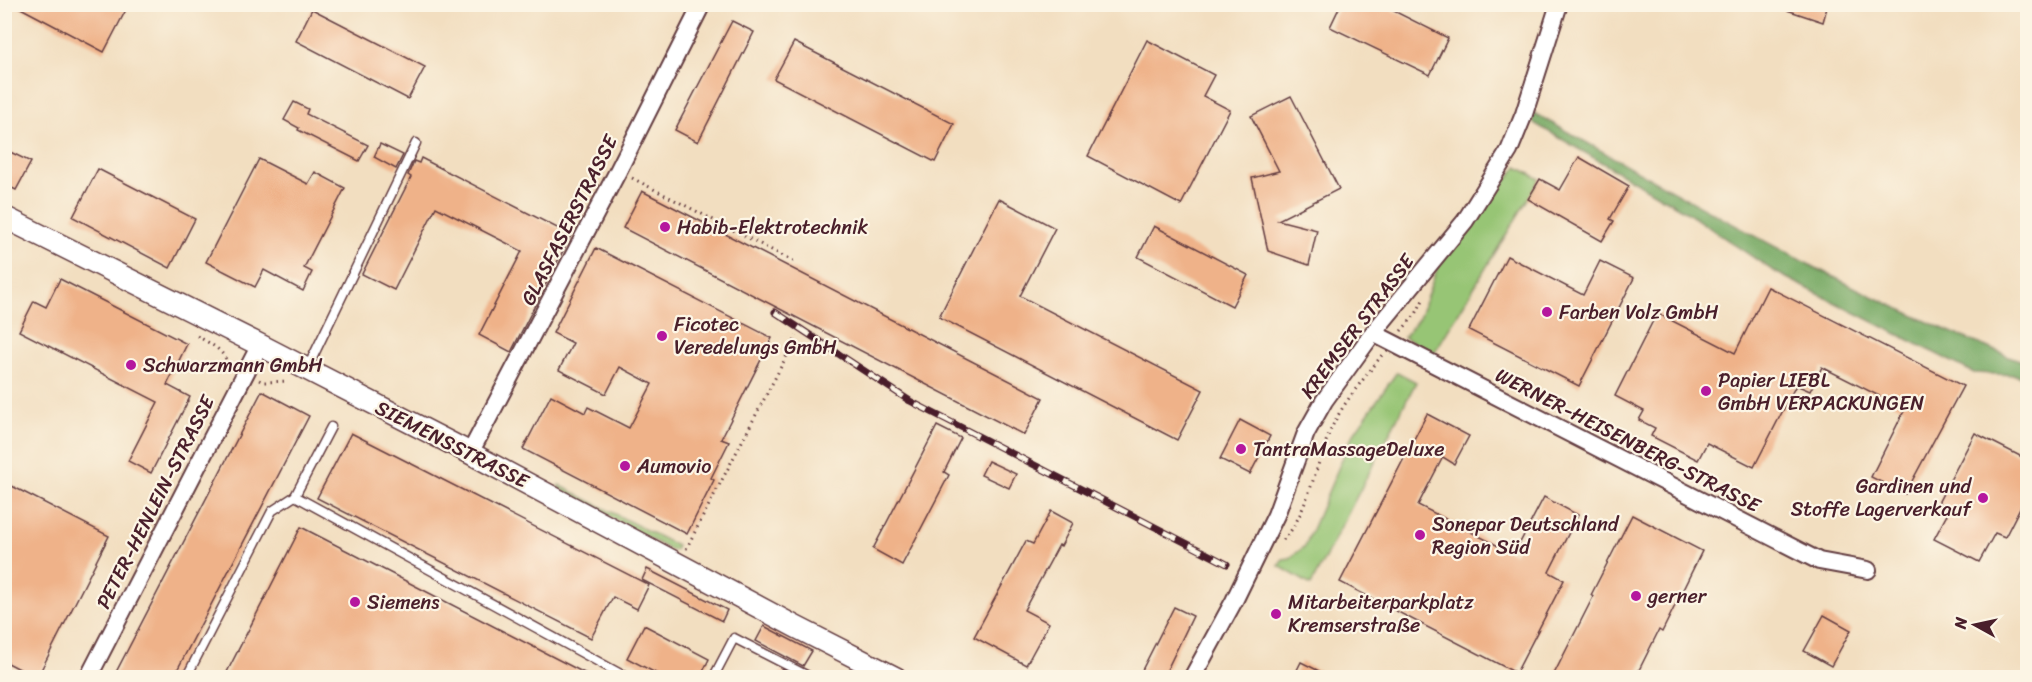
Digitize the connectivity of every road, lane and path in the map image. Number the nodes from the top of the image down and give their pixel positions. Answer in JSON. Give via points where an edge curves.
{"nodes":[{"id":1,"x":702,"y":4,"type":"edge"},
{"id":2,"x":1558,"y":4,"type":"edge"},
{"id":3,"x":416,"y":143,"type":"dead end"},
{"id":4,"x":618,"y":171,"type":"junction"},
{"id":5,"x":4,"y":217,"type":"edge"},
{"id":6,"x":795,"y":262,"type":"dead end"},
{"id":7,"x":1424,"y":293,"type":"dead end"},
{"id":8,"x":189,"y":332,"type":"dead end"},
{"id":9,"x":1373,"y":333,"type":"junction"},
{"id":10,"x":797,"y":336,"type":"dead end"},
{"id":11,"x":1391,"y":342,"type":"junction"},
{"id":12,"x":260,"y":345,"type":"junction"},
{"id":13,"x":307,"y":369,"type":"junction"},
{"id":14,"x":228,"y":372,"type":"dead end"},
{"id":15,"x":331,"y":427,"type":"dead end"},
{"id":16,"x":470,"y":453,"type":"junction"},
{"id":17,"x":295,"y":496,"type":"junction"},
{"id":18,"x":1264,"y":540,"type":"junction"},
{"id":19,"x":679,"y":564,"type":"junction"},
{"id":20,"x":1868,"y":570,"type":"dead end"},
{"id":21,"x":628,"y":677,"type":"edge"},
{"id":22,"x":88,"y":678,"type":"edge"},
{"id":23,"x":186,"y":678,"type":"edge"},
{"id":24,"x":713,"y":678,"type":"edge"},
{"id":25,"x":812,"y":678,"type":"edge"},
{"id":26,"x":896,"y":678,"type":"edge"},
{"id":27,"x":1191,"y":678,"type":"edge"}],
"edges":[{"from":1,"to":4,"type":"street","name":"GLASFASERSTRASSE"},
{"from":2,"to":9,"type":"street","name":"KREMSER STRASSE","via":[[1509,151],[1465,221]]},
{"from":3,"to":13,"type":"lane"},
{"from":4,"to":6,"type":"path"},
{"from":4,"to":16,"type":"street","name":"GLASFASERSTRASSE"},
{"from":5,"to":12,"type":"street","name":"SIEMENSSTRASSE"},
{"from":7,"to":11,"type":"path","via":[[1416,314]]},
{"from":8,"to":14,"type":"path","via":[[223,354]]},
{"from":9,"to":11,"type":"street","name":"WERNER-HEISENBERG-STRASSE"},
{"from":9,"to":18,"type":"street","name":"KREMSER STRASSE","via":[[1306,433]]},
{"from":10,"to":19,"type":"path"},
{"from":11,"to":18,"type":"path","via":[[1332,426],[1297,522],[1282,541]]},
{"from":11,"to":20,"type":"street","name":"WERNER-HEISENBERG-STRASSE","via":[[1819,561]]},
{"from":12,"to":13,"type":"street","name":"SIEMENSSTRASSE"},
{"from":12,"to":22,"type":"street","name":"PETER-HENLEIN-STRASSE"},
{"from":13,"to":16,"type":"street","name":"SIEMENSSTRASSE"},
{"from":15,"to":17,"type":"lane"},
{"from":16,"to":19,"type":"street","name":"SIEMENSSTRASSE"},
{"from":17,"to":21,"type":"lane"},
{"from":17,"to":23,"type":"lane","via":[[272,511]]},
{"from":18,"to":27,"type":"street","name":"KREMSER STRASSE"},
{"from":19,"to":26,"type":"street","name":"SIEMENSSTRASSE"},
{"from":24,"to":25,"type":"lane","via":[[734,638]]}]}
